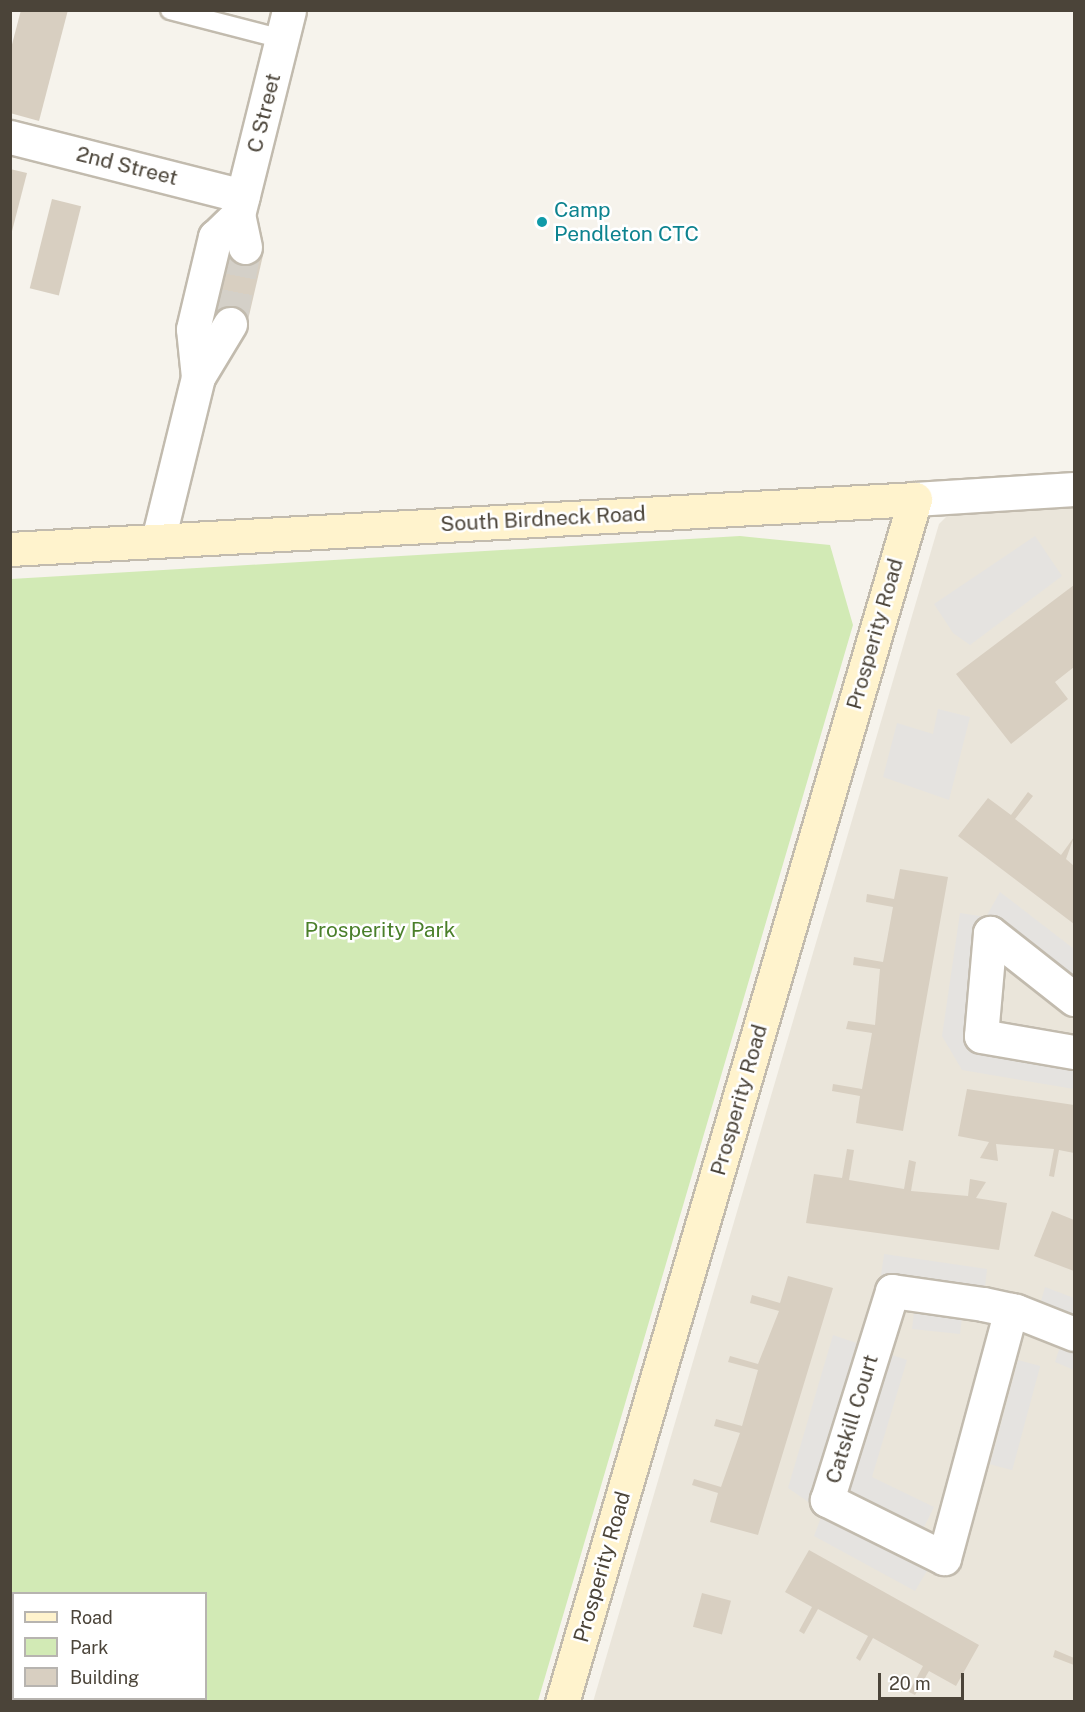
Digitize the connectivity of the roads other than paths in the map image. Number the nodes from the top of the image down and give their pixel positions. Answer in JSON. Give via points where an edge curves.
{"nodes":[{"id":1,"x":170,"y":10,"type":"edge"},
{"id":2,"x":286,"y":25,"type":"edge"},
{"id":3,"x":10,"y":137,"type":"edge"},
{"id":4,"x":241,"y":206,"type":"junction"},
{"id":5,"x":245,"y":247,"type":"tunnel mouth"},
{"id":6,"x":230,"y":324,"type":"tunnel mouth"},
{"id":7,"x":198,"y":378,"type":"junction"},
{"id":8,"x":1074,"y":489,"type":"edge"},
{"id":9,"x":915,"y":499,"type":"junction"},
{"id":10,"x":158,"y":540,"type":"junction"},
{"id":11,"x":10,"y":549,"type":"edge"},
{"id":12,"x":1074,"y":999,"type":"edge"},
{"id":13,"x":1074,"y":1052,"type":"edge"},
{"id":14,"x":1011,"y":1310,"type":"junction"},
{"id":15,"x":1074,"y":1334,"type":"edge"},
{"id":16,"x":562,"y":1701,"type":"edge"}],
"edges":[{"from":1,"to":2,"type":"lane"},
{"from":2,"to":4,"type":"street","name":"C Street"},
{"from":3,"to":4,"type":"street","name":"2nd Street"},
{"from":4,"to":5,"type":"street","name":"C Street"},
{"from":4,"to":7,"type":"street","via":[[215,237],[193,329]]},
{"from":6,"to":7,"type":"street"},
{"from":7,"to":10,"type":"street"},
{"from":8,"to":9,"type":"street","name":"South Birdneck Road"},
{"from":9,"to":10,"type":"street","name":"South Birdneck Road"},
{"from":9,"to":16,"type":"street","name":"Prosperity Road"},
{"from":10,"to":11,"type":"street","name":"South Birdneck Road"},
{"from":12,"to":13,"type":"street","via":[[990,933],[981,1036]]},
{"from":14,"to":14,"type":"street","name":"Catskill Court","via":[[892,1291],[827,1500],[944,1558]]},
{"from":14,"to":15,"type":"street","name":"Catskill Court"}]}
